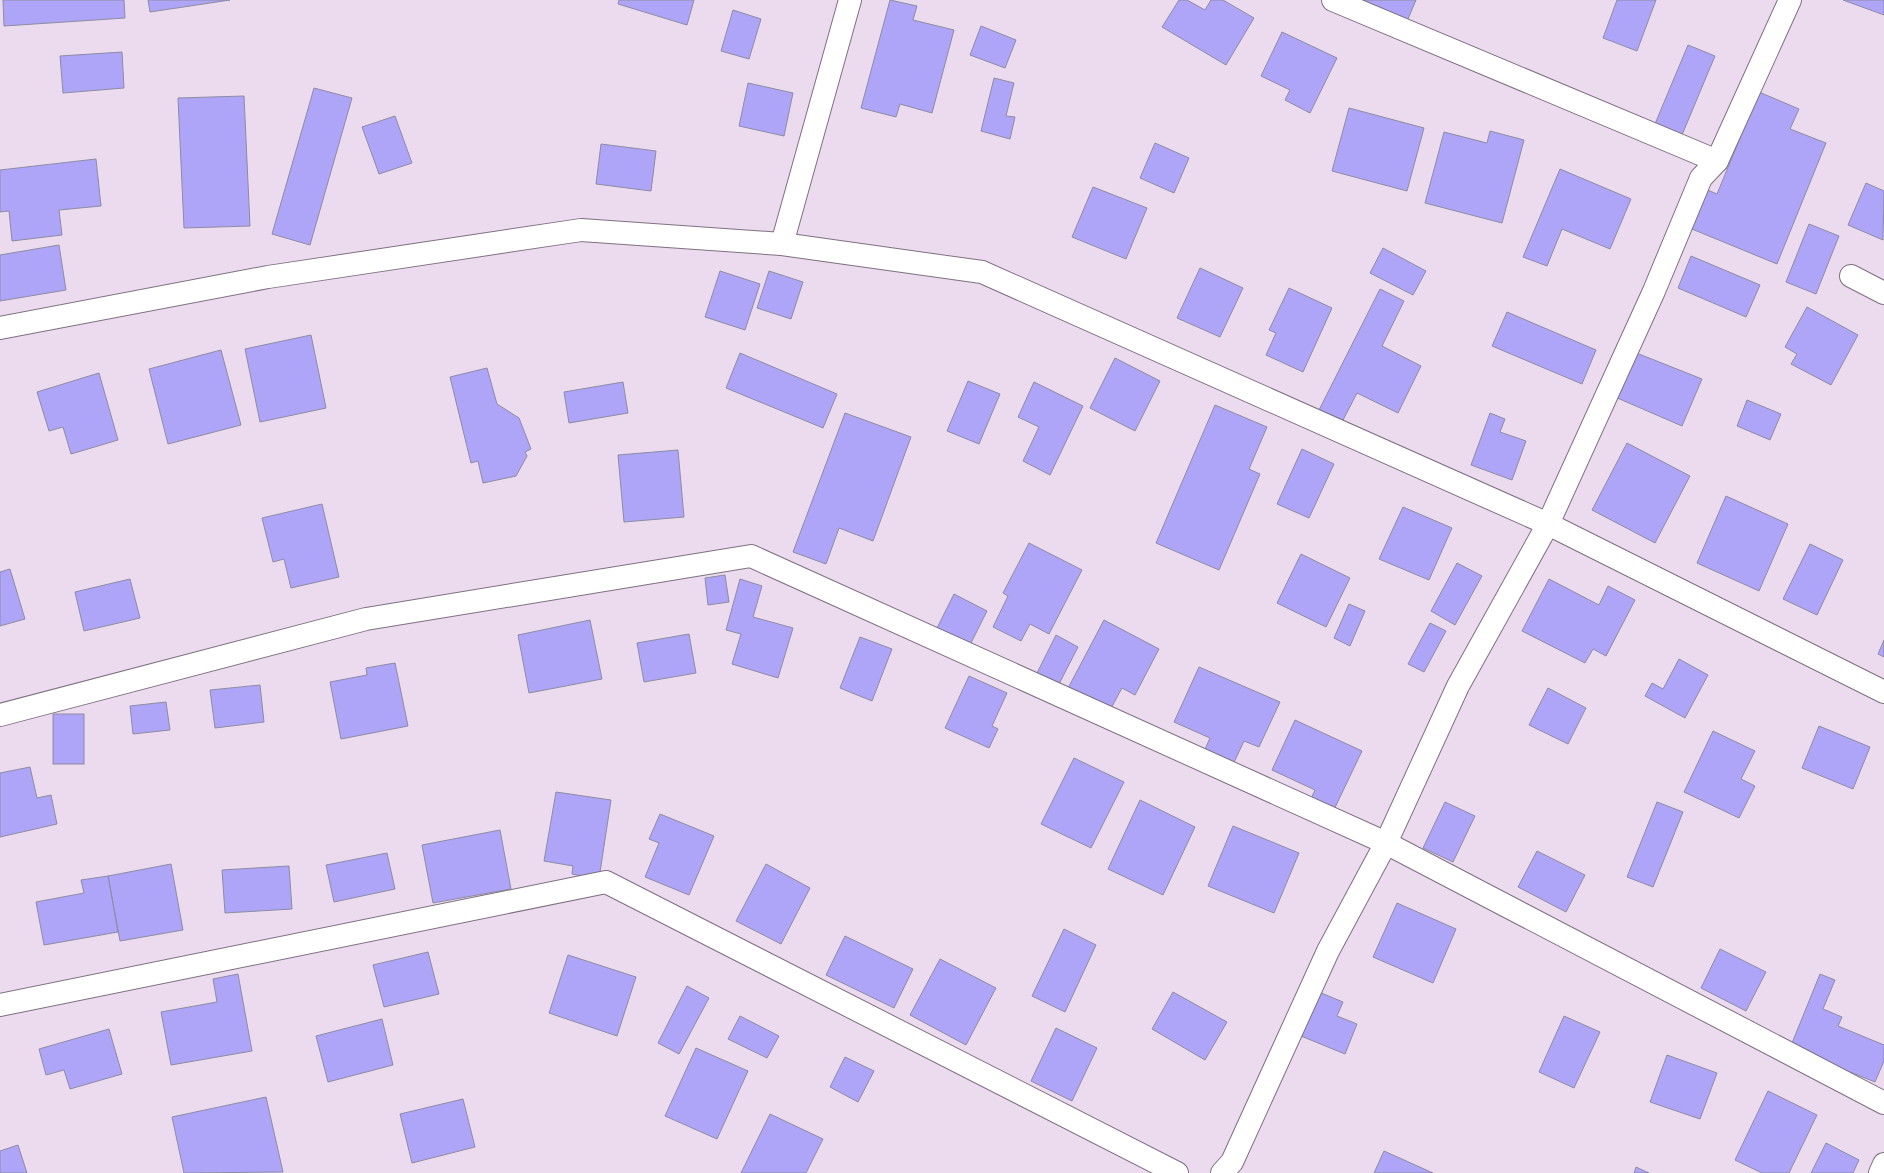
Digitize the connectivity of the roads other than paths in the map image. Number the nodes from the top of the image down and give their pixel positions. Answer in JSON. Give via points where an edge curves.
{"nodes":[{"id":1,"x":850,"y":0,"type":"edge"},
{"id":2,"x":1333,"y":0,"type":"edge"},
{"id":3,"x":1790,"y":0,"type":"edge"},
{"id":4,"x":1718,"y":161,"type":"junction"},
{"id":5,"x":782,"y":244,"type":"junction"},
{"id":6,"x":1851,"y":276,"type":"dead end"},
{"id":7,"x":1884,"y":293,"type":"edge"},
{"id":8,"x":0,"y":328,"type":"edge"},
{"id":9,"x":1548,"y":524,"type":"junction"},
{"id":10,"x":1884,"y":692,"type":"edge"},
{"id":11,"x":0,"y":715,"type":"edge"},
{"id":12,"x":1386,"y":843,"type":"junction"},
{"id":13,"x":0,"y":1005,"type":"edge"},
{"id":14,"x":1884,"y":1103,"type":"edge"},
{"id":15,"x":1884,"y":1164,"type":"edge"},
{"id":16,"x":1177,"y":1173,"type":"edge"},
{"id":17,"x":1222,"y":1173,"type":"edge"},
{"id":18,"x":1880,"y":1173,"type":"edge"}],
"edges":[{"from":1,"to":5,"type":"lane"},
{"from":2,"to":4,"type":"lane"},
{"from":3,"to":4,"type":"lane"},
{"from":4,"to":9,"type":"lane","via":[[1701,178],[1654,291]]},
{"from":5,"to":8,"type":"lane","via":[[581,230],[268,277]]},
{"from":5,"to":9,"type":"lane","via":[[982,272]]},
{"from":6,"to":7,"type":"lane"},
{"from":9,"to":10,"type":"lane"},
{"from":9,"to":12,"type":"lane","via":[[1458,686]]},
{"from":11,"to":12,"type":"lane","via":[[366,619],[751,556]]},
{"from":12,"to":14,"type":"lane"},
{"from":12,"to":17,"type":"lane","via":[[1328,951],[1232,1162]]},
{"from":13,"to":16,"type":"lane","via":[[606,882]]},
{"from":15,"to":18,"type":"lane"}]}
